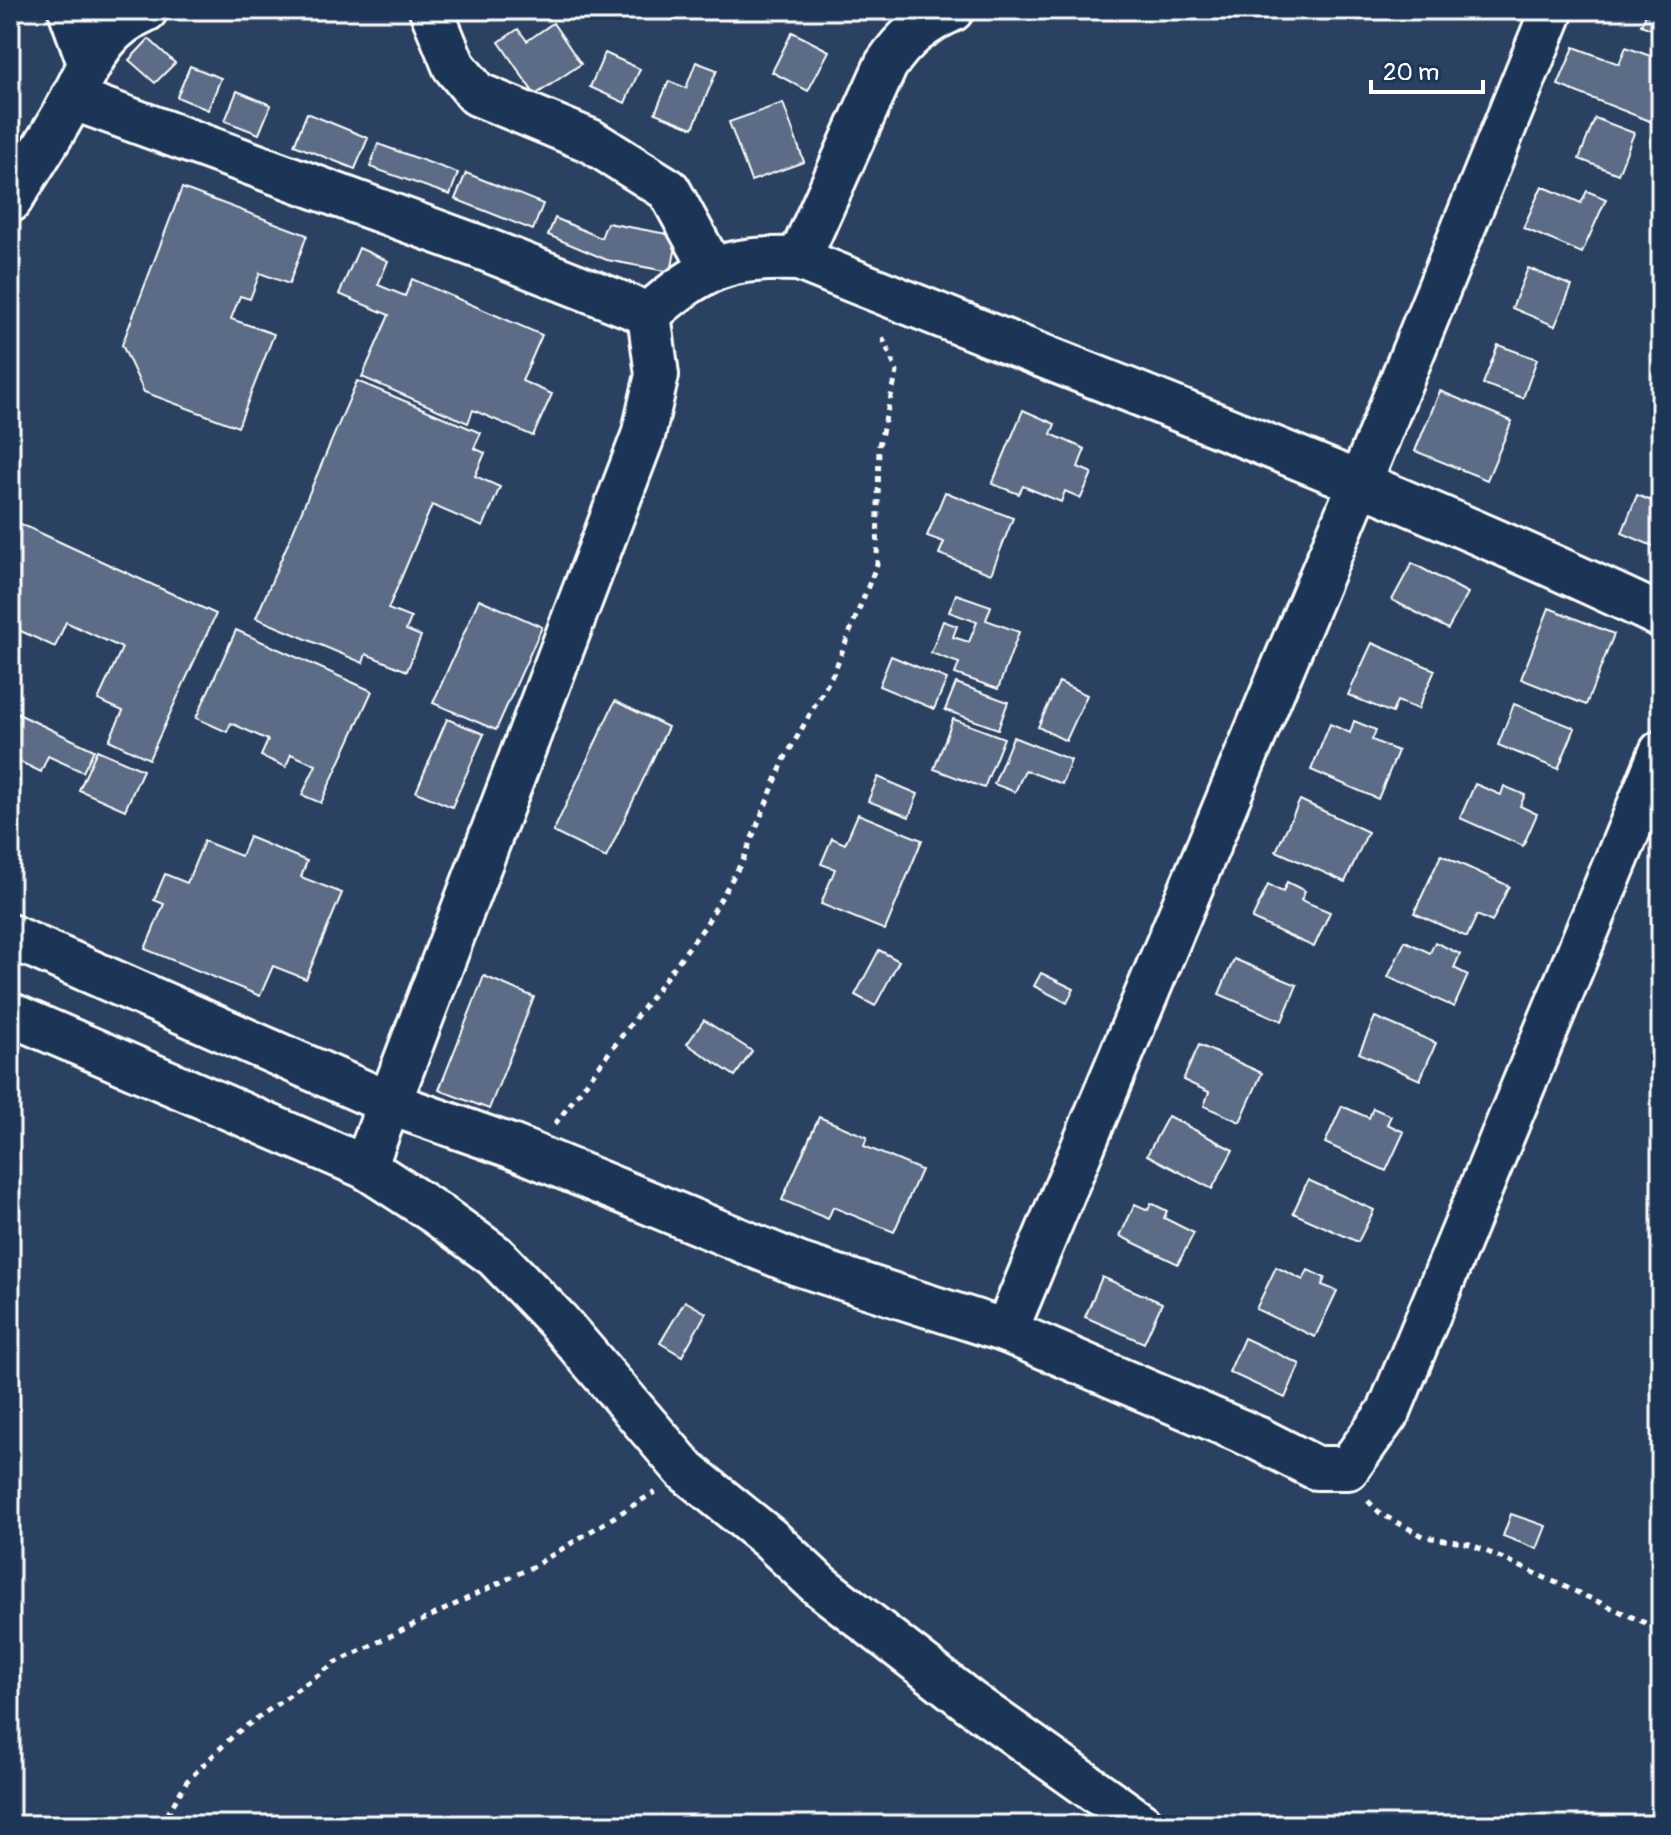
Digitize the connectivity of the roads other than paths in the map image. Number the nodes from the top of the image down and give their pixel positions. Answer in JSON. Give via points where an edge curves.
{"nodes":[{"id":1,"x":70,"y":10,"type":"edge"},
{"id":2,"x":146,"y":10,"type":"edge"},
{"id":3,"x":431,"y":10,"type":"edge"},
{"id":4,"x":952,"y":10,"type":"edge"},
{"id":5,"x":1552,"y":10,"type":"edge"},
{"id":6,"x":88,"y":60,"type":"junction"},
{"id":7,"x":72,"y":98,"type":"junction"},
{"id":8,"x":10,"y":201,"type":"edge"},
{"id":9,"x":799,"y":259,"type":"junction"},
{"id":10,"x":712,"y":269,"type":"junction"},
{"id":11,"x":649,"y":314,"type":"junction"},
{"id":12,"x":1359,"y":485,"type":"junction"},
{"id":13,"x":1661,"y":616,"type":"edge"},
{"id":14,"x":1661,"y":752,"type":"edge"},
{"id":15,"x":10,"y":936,"type":"edge"},
{"id":16,"x":10,"y":1014,"type":"edge"},
{"id":17,"x":391,"y":1104,"type":"junction"},
{"id":18,"x":365,"y":1167,"type":"junction"},
{"id":19,"x":1006,"y":1331,"type":"junction"},
{"id":20,"x":1143,"y":1825,"type":"edge"}],
"edges":[{"from":1,"to":6,"type":"street"},
{"from":2,"to":6,"type":"street","via":[[107,38]]},
{"from":3,"to":10,"type":"street","via":[[454,66],[477,94],[591,141],[669,190]]},
{"from":4,"to":9,"type":"street","via":[[927,21],[900,43],[886,65]]},
{"from":5,"to":12,"type":"street"},
{"from":6,"to":7,"type":"street"},
{"from":7,"to":8,"type":"street"},
{"from":7,"to":11,"type":"street"},
{"from":9,"to":10,"type":"street","via":[[737,260]]},
{"from":9,"to":12,"type":"street"},
{"from":10,"to":11,"type":"street"},
{"from":11,"to":17,"type":"street","via":[[657,375],[643,436]]},
{"from":12,"to":13,"type":"street"},
{"from":12,"to":19,"type":"street"},
{"from":14,"to":19,"type":"street","via":[[1389,1411],[1348,1468],[1316,1468]]},
{"from":15,"to":17,"type":"street"},
{"from":16,"to":18,"type":"street"},
{"from":17,"to":18,"type":"street"},
{"from":17,"to":19,"type":"street","via":[[511,1146],[798,1264]]},
{"from":18,"to":20,"type":"street","via":[[495,1256],[686,1471],[819,1585],[970,1702]]}]}
